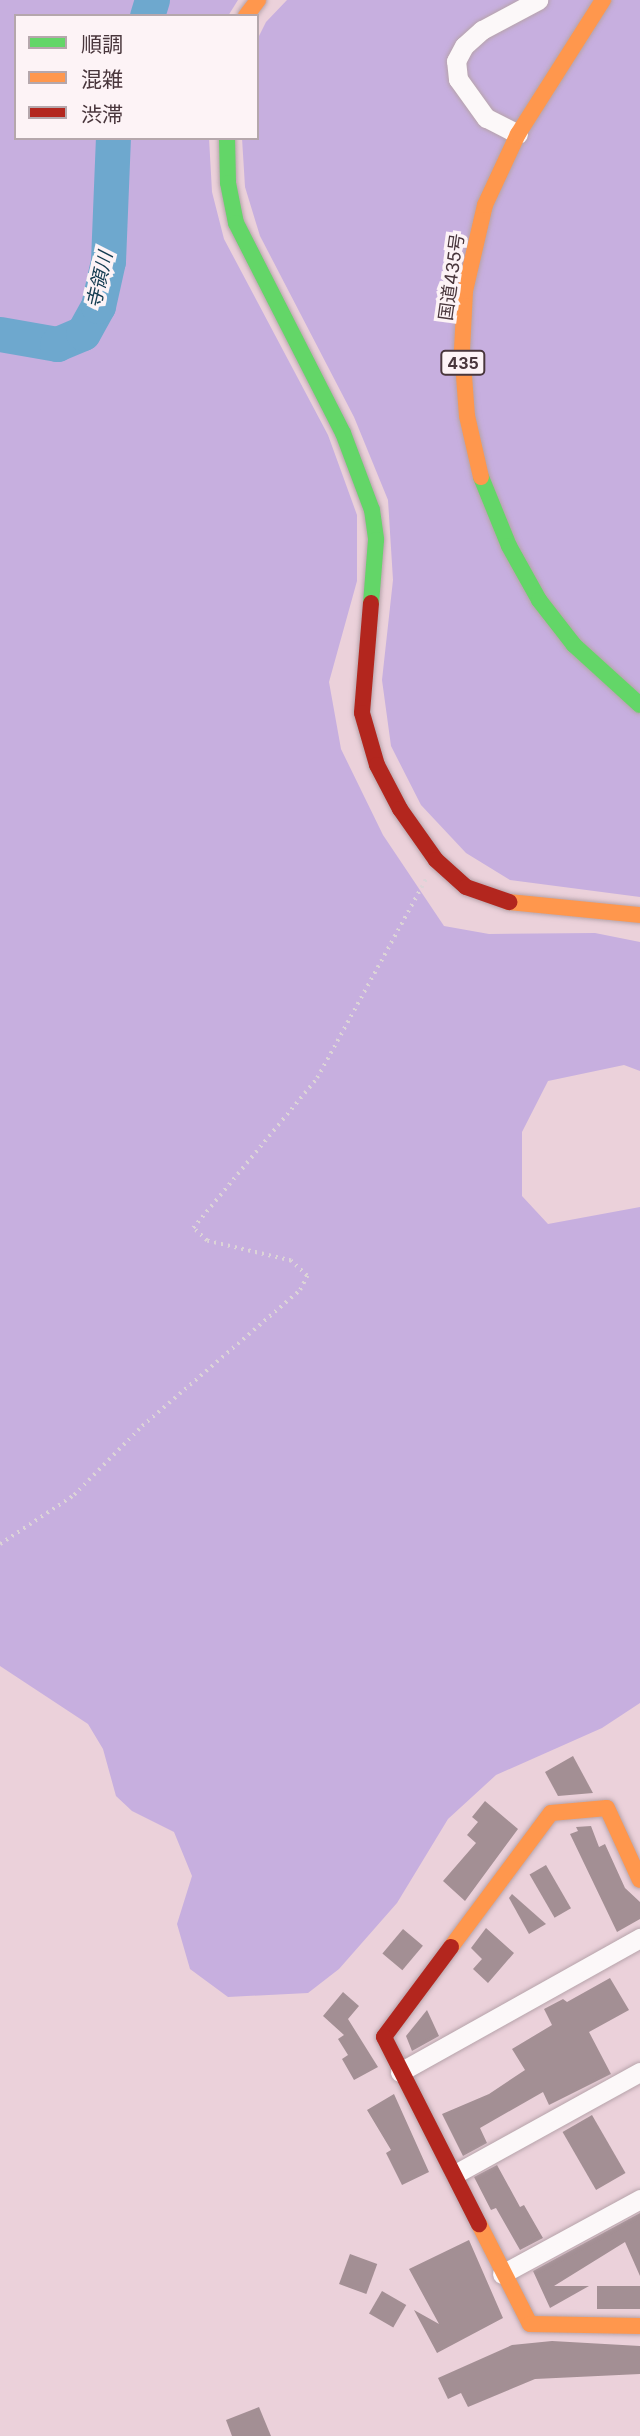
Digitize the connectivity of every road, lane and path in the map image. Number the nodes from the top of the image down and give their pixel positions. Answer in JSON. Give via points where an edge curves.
{"nodes":[{"id":1,"x":538,"y":0,"type":"edge"},
{"id":2,"x":603,"y":0,"type":"edge"},
{"id":3,"x":517,"y":134,"type":"junction"},
{"id":4,"x":227,"y":140,"type":"edge"},
{"id":5,"x":640,"y":705,"type":"edge"},
{"id":6,"x":436,"y":860,"type":"junction"},
{"id":7,"x":640,"y":915,"type":"edge"},
{"id":8,"x":0,"y":1544,"type":"edge"},
{"id":9,"x":640,"y":1880,"type":"edge"},
{"id":10,"x":640,"y":1938,"type":"edge"},
{"id":11,"x":400,"y":2072,"type":"junction"},
{"id":12,"x":640,"y":2072,"type":"edge"},
{"id":13,"x":454,"y":2174,"type":"junction"},
{"id":14,"x":640,"y":2199,"type":"edge"},
{"id":15,"x":502,"y":2274,"type":"junction"},
{"id":16,"x":640,"y":2326,"type":"edge"}],
"edges":[{"from":1,"to":3,"type":"street","via":[[482,30],[464,46],[456,61],[458,79],[486,118]]},
{"from":2,"to":3,"type":"main road","name":"国道435号","number":"435"},
{"from":3,"to":5,"type":"main road","name":"国道435号","number":"435","via":[[485,205],[470,264],[462,350],[467,416],[485,492],[539,600],[574,645]]},
{"from":4,"to":6,"type":"main road","via":[[228,183],[236,223],[343,433],[372,510],[376,540],[362,713],[377,765],[400,809]]},
{"from":6,"to":7,"type":"main road","via":[[466,887],[492,898]]},
{"from":6,"to":8,"type":"path","via":[[317,1078],[193,1228],[207,1241],[291,1261],[307,1276],[300,1290],[142,1426],[74,1495]]},
{"from":9,"to":11,"type":"main road","via":[[607,1808],[551,1813],[384,2037]]},
{"from":10,"to":11,"type":"street"},
{"from":11,"to":13,"type":"main road"},
{"from":12,"to":13,"type":"street"},
{"from":13,"to":15,"type":"main road"},
{"from":14,"to":15,"type":"street"},
{"from":15,"to":16,"type":"main road","via":[[530,2324]]}]}
